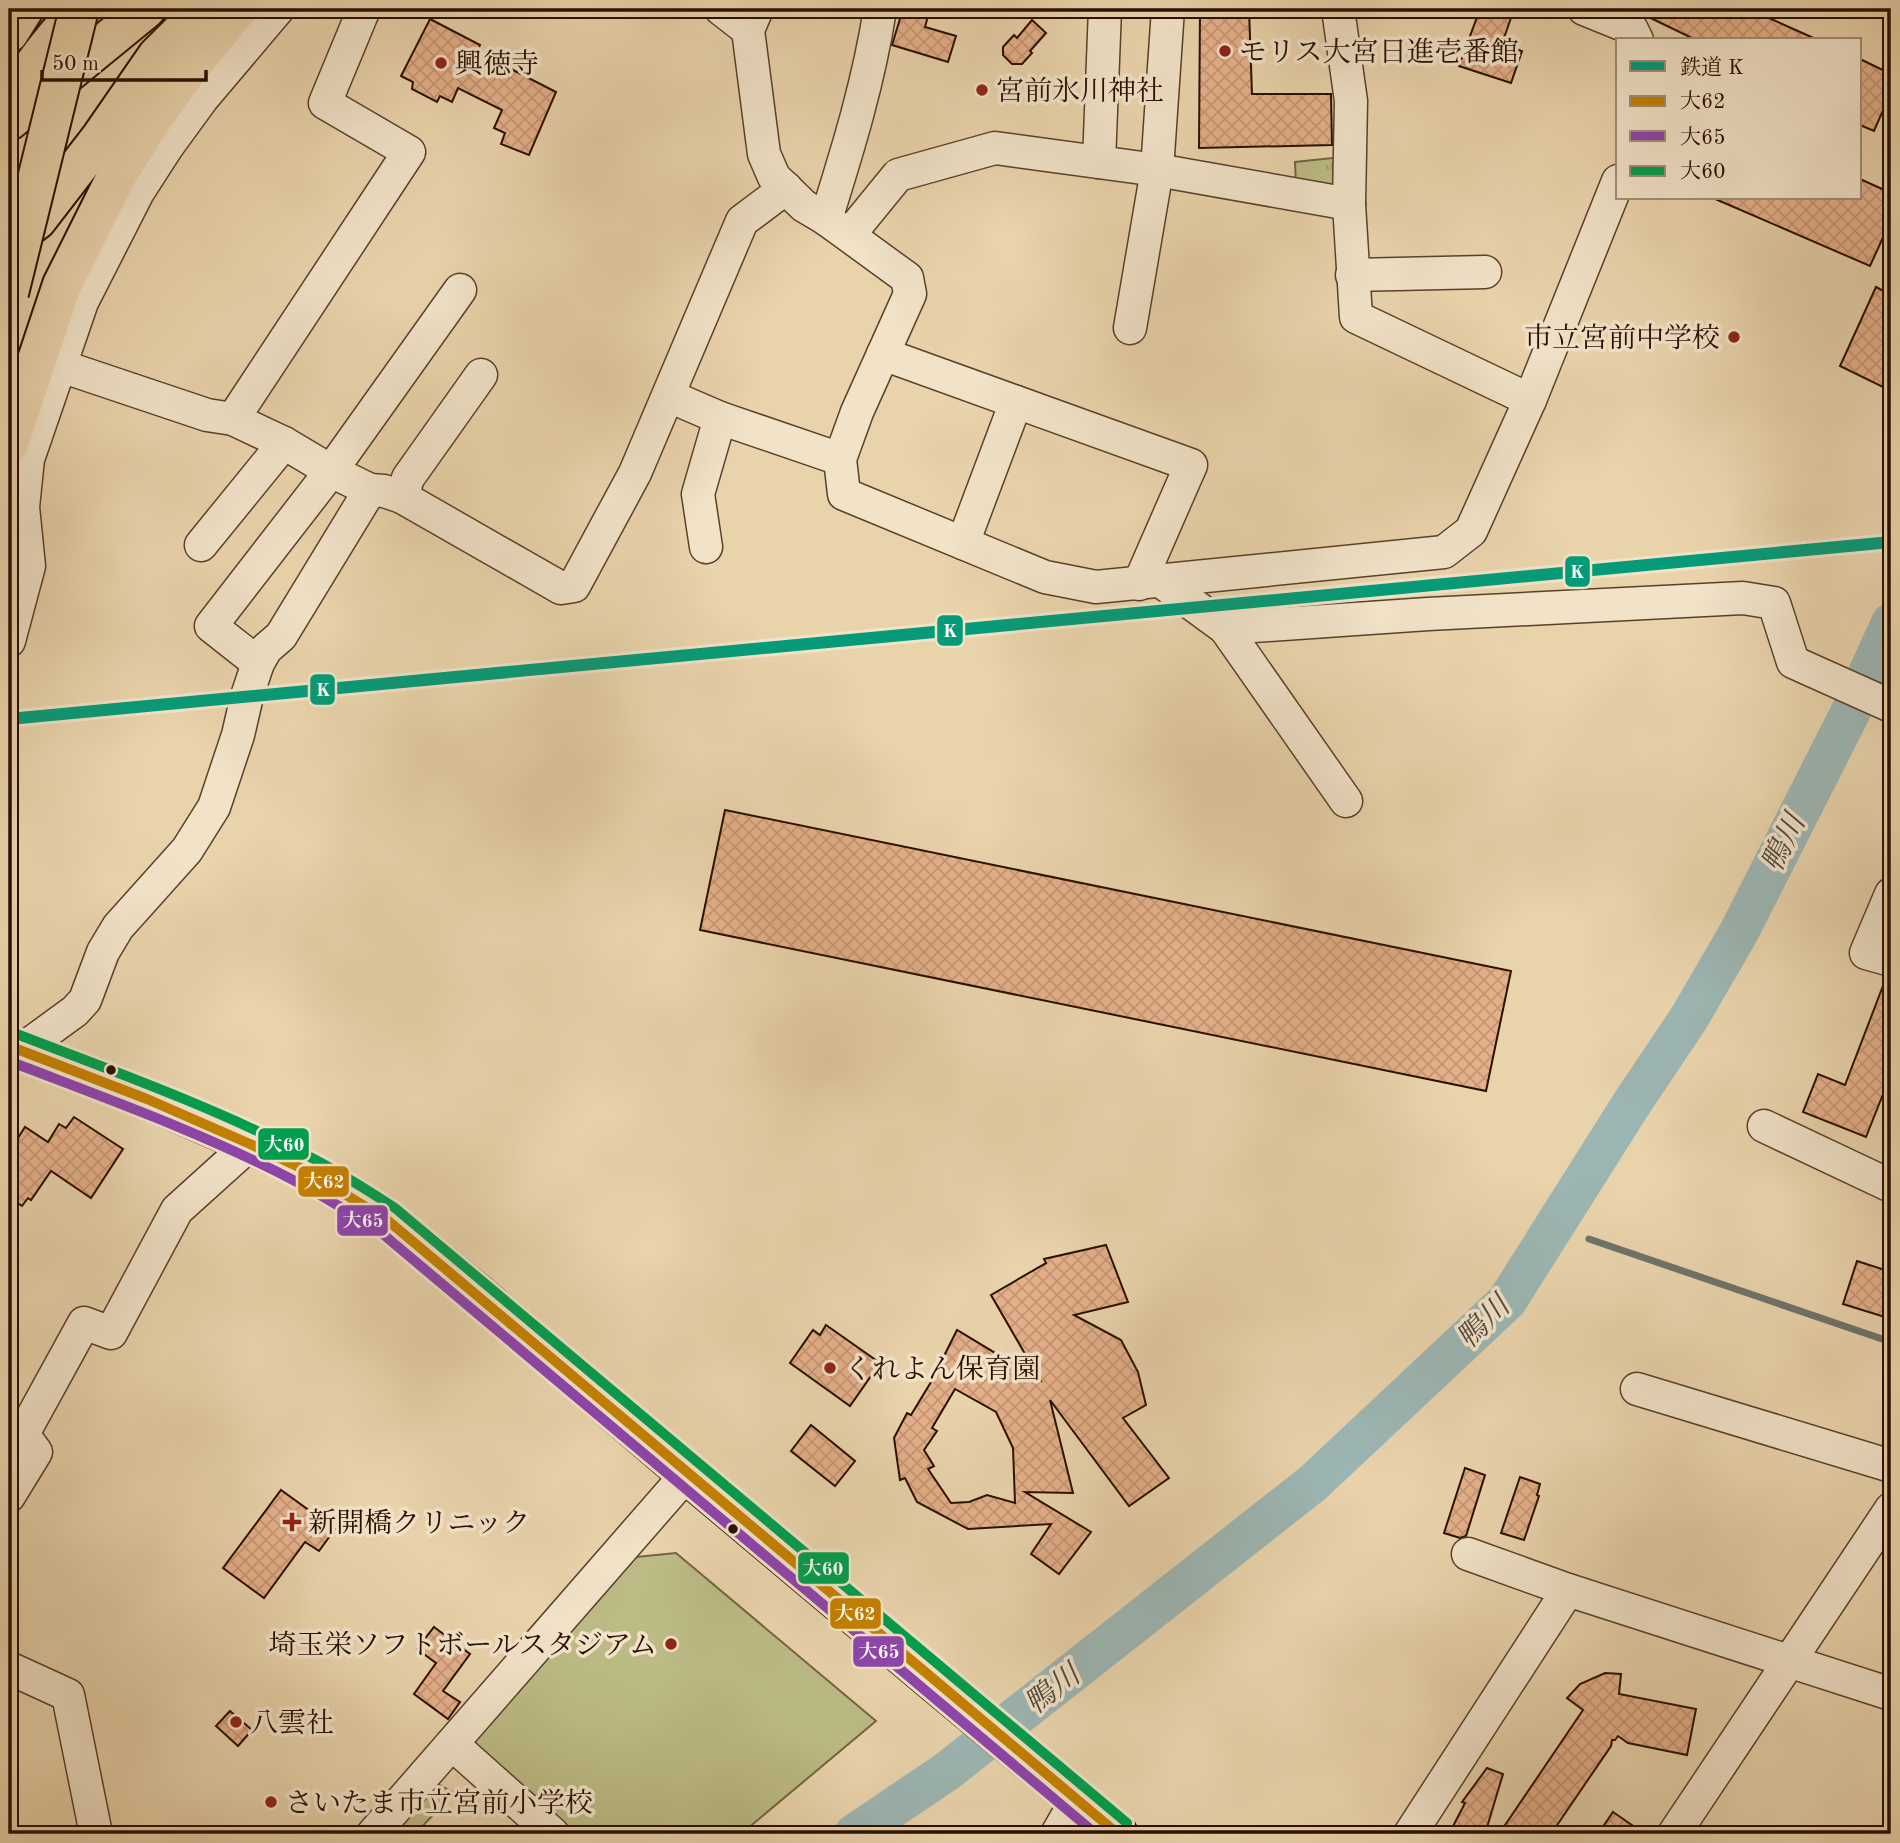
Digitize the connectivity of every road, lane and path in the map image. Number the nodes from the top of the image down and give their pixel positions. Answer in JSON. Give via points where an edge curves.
{"nodes":[{"id":1,"x":15,"y":9,"type":"edge"},
{"id":2,"x":24,"y":9,"type":"edge"},
{"id":3,"x":79,"y":9,"type":"edge"},
{"id":4,"x":98,"y":9,"type":"edge"},
{"id":5,"x":146,"y":9,"type":"edge"},
{"id":6,"x":204,"y":9,"type":"edge"},
{"id":7,"x":238,"y":9,"type":"edge"},
{"id":8,"x":278,"y":9,"type":"edge"},
{"id":9,"x":363,"y":9,"type":"edge"},
{"id":10,"x":720,"y":9,"type":"edge"},
{"id":11,"x":880,"y":9,"type":"edge"},
{"id":12,"x":1105,"y":9,"type":"edge"},
{"id":13,"x":1168,"y":9,"type":"edge"},
{"id":14,"x":1338,"y":9,"type":"edge"},
{"id":15,"x":1584,"y":9,"type":"edge"},
{"id":16,"x":9,"y":13,"type":"edge"},
{"id":17,"x":753,"y":19,"type":"edge"},
{"id":18,"x":9,"y":33,"type":"edge"},
{"id":19,"x":1636,"y":38,"type":"edge"},
{"id":20,"x":9,"y":106,"type":"edge"},
{"id":21,"x":9,"y":121,"type":"edge"},
{"id":22,"x":1098,"y":162,"type":"junction"},
{"id":23,"x":1157,"y":170,"type":"junction"},
{"id":24,"x":1616,"y":186,"type":"edge"},
{"id":25,"x":786,"y":188,"type":"junction"},
{"id":26,"x":1349,"y":204,"type":"junction"},
{"id":27,"x":838,"y":227,"type":"junction"},
{"id":28,"x":11,"y":268,"type":"edge"},
{"id":29,"x":1485,"y":272,"type":"dead end"},
{"id":30,"x":1352,"y":275,"type":"junction"},
{"id":31,"x":460,"y":290,"type":"dead end"},
{"id":32,"x":1130,"y":328,"type":"dead end"},
{"id":33,"x":883,"y":354,"type":"junction"},
{"id":34,"x":61,"y":366,"type":"junction"},
{"id":35,"x":481,"y":375,"type":"dead end"},
{"id":36,"x":669,"y":396,"type":"junction"},
{"id":37,"x":1530,"y":400,"type":"junction"},
{"id":38,"x":1016,"y":402,"type":"junction"},
{"id":39,"x":720,"y":418,"type":"junction"},
{"id":40,"x":233,"y":419,"type":"junction"},
{"id":41,"x":284,"y":443,"type":"junction"},
{"id":42,"x":15,"y":452,"type":"edge"},
{"id":43,"x":839,"y":459,"type":"junction"},
{"id":44,"x":331,"y":471,"type":"junction"},
{"id":45,"x":370,"y":490,"type":"junction"},
{"id":46,"x":402,"y":497,"type":"junction"},
{"id":47,"x":963,"y":543,"type":"junction"},
{"id":48,"x":201,"y":545,"type":"dead end"},
{"id":49,"x":706,"y":547,"type":"dead end"},
{"id":50,"x":1151,"y":583,"type":"junction"},
{"id":51,"x":1225,"y":628,"type":"junction"},
{"id":52,"x":9,"y":640,"type":"edge"},
{"id":53,"x":258,"y":663,"type":"junction"},
{"id":54,"x":1891,"y":706,"type":"edge"},
{"id":55,"x":1346,"y":801,"type":"dead end"},
{"id":56,"x":1891,"y":894,"type":"edge"},
{"id":57,"x":1891,"y":960,"type":"edge"},
{"id":58,"x":13,"y":1052,"type":"edge"},
{"id":59,"x":1764,"y":1126,"type":"dead end"},
{"id":60,"x":250,"y":1144,"type":"junction"},
{"id":61,"x":1891,"y":1186,"type":"edge"},
{"id":62,"x":1637,"y":1389,"type":"dead end"},
{"id":63,"x":16,"y":1431,"type":"edge"},
{"id":64,"x":1891,"y":1466,"type":"edge"},
{"id":65,"x":687,"y":1474,"type":"junction"},
{"id":66,"x":9,"y":1496,"type":"edge"},
{"id":67,"x":1891,"y":1509,"type":"edge"},
{"id":68,"x":1468,"y":1554,"type":"dead end"},
{"id":69,"x":1568,"y":1590,"type":"junction"},
{"id":70,"x":1790,"y":1659,"type":"junction"},
{"id":71,"x":9,"y":1668,"type":"edge"},
{"id":72,"x":1891,"y":1694,"type":"edge"},
{"id":73,"x":452,"y":1744,"type":"junction"},
{"id":74,"x":1077,"y":1799,"type":"junction"},
{"id":75,"x":96,"y":1834,"type":"edge"},
{"id":76,"x":373,"y":1834,"type":"edge"},
{"id":77,"x":553,"y":1834,"type":"edge"},
{"id":78,"x":1057,"y":1834,"type":"edge"},
{"id":79,"x":1118,"y":1834,"type":"edge"},
{"id":80,"x":1410,"y":1834,"type":"edge"},
{"id":81,"x":1674,"y":1834,"type":"edge"}],
"edges":[{"from":1,"to":16,"type":"main road"},
{"from":2,"to":18,"type":"main road"},
{"from":3,"to":20,"type":"main road","via":[[50,42]]},
{"from":3,"to":28,"type":"main road","bridge":true},
{"from":4,"to":28,"type":"main road","via":[[38,228]]},
{"from":5,"to":21,"type":"main road"},
{"from":6,"to":28,"type":"main road","via":[[157,56],[37,220]]},
{"from":7,"to":42,"type":"main road","via":[[187,71],[116,177],[62,285]]},
{"from":8,"to":34,"type":"street","via":[[202,99],[138,192],[82,302]]},
{"from":9,"to":40,"type":"street","via":[[326,103],[409,152]]},
{"from":10,"to":17,"type":"street"},
{"from":11,"to":27,"type":"street"},
{"from":12,"to":22,"type":"street"},
{"from":13,"to":23,"type":"street"},
{"from":14,"to":26,"type":"street","via":[[1351,101]]},
{"from":15,"to":19,"type":"street","via":[[1631,28]]},
{"from":17,"to":25,"type":"street","via":[[764,155],[774,177]]},
{"from":22,"to":23,"type":"street"},
{"from":22,"to":27,"type":"street","via":[[995,148],[898,175]]},
{"from":23,"to":26,"type":"street"},
{"from":23,"to":32,"type":"street"},
{"from":24,"to":37,"type":"street"},
{"from":25,"to":27,"type":"street","via":[[804,206]]},
{"from":25,"to":36,"type":"street","via":[[742,221]]},
{"from":26,"to":30,"type":"street"},
{"from":27,"to":33,"type":"street","via":[[907,278],[910,294]]},
{"from":29,"to":30,"type":"street"},
{"from":30,"to":37,"type":"street","via":[[1356,317]]},
{"from":31,"to":44,"type":"street"},
{"from":33,"to":38,"type":"street"},
{"from":33,"to":43,"type":"street"},
{"from":34,"to":40,"type":"street","via":[[207,415]]},
{"from":34,"to":42,"type":"street"},
{"from":35,"to":46,"type":"street","via":[[408,478]]},
{"from":36,"to":39,"type":"street"},
{"from":36,"to":46,"type":"street","via":[[635,473],[574,586],[561,588]]},
{"from":37,"to":50,"type":"street","via":[[1471,531],[1444,552]]},
{"from":38,"to":47,"type":"street"},
{"from":38,"to":50,"type":"street","via":[[1191,465]]},
{"from":39,"to":43,"type":"street"},
{"from":39,"to":49,"type":"street","via":[[698,494]]},
{"from":40,"to":41,"type":"street"},
{"from":41,"to":44,"type":"street"},
{"from":41,"to":48,"type":"street"},
{"from":42,"to":52,"type":"street","via":[[29,566]]},
{"from":43,"to":47,"type":"street","via":[[844,494]]},
{"from":44,"to":45,"type":"street"},
{"from":44,"to":53,"type":"street","via":[[212,626]]},
{"from":45,"to":46,"type":"street"},
{"from":45,"to":53,"type":"street","via":[[281,636]]},
{"from":47,"to":50,"type":"street","via":[[1045,577],[1097,587]]},
{"from":50,"to":51,"type":"street"},
{"from":51,"to":54,"type":"street","via":[[1742,598],[1774,604],[1793,662]]},
{"from":51,"to":55,"type":"street"},
{"from":53,"to":58,"type":"street","via":[[214,807],[187,850],[118,927],[85,1000]]},
{"from":56,"to":57,"type":"street","via":[[1866,953]]},
{"from":58,"to":60,"type":"main road","via":[[147,1099]]},
{"from":59,"to":61,"type":"street"},
{"from":60,"to":63,"type":"street","via":[[177,1210],[111,1333],[84,1323]]},
{"from":60,"to":65,"type":"main road","via":[[314,1175],[386,1219]]},
{"from":62,"to":64,"type":"street"},
{"from":63,"to":66,"type":"street","via":[[36,1452]]},
{"from":65,"to":73,"type":"street"},
{"from":65,"to":74,"type":"main road"},
{"from":67,"to":70,"type":"street"},
{"from":68,"to":69,"type":"street"},
{"from":69,"to":70,"type":"street"},
{"from":69,"to":80,"type":"street"},
{"from":70,"to":72,"type":"street"},
{"from":70,"to":81,"type":"street"},
{"from":71,"to":75,"type":"street","via":[[68,1695]]},
{"from":73,"to":76,"type":"street"},
{"from":73,"to":77,"type":"street"},
{"from":74,"to":78,"type":"street"},
{"from":74,"to":79,"type":"main road"}]}
